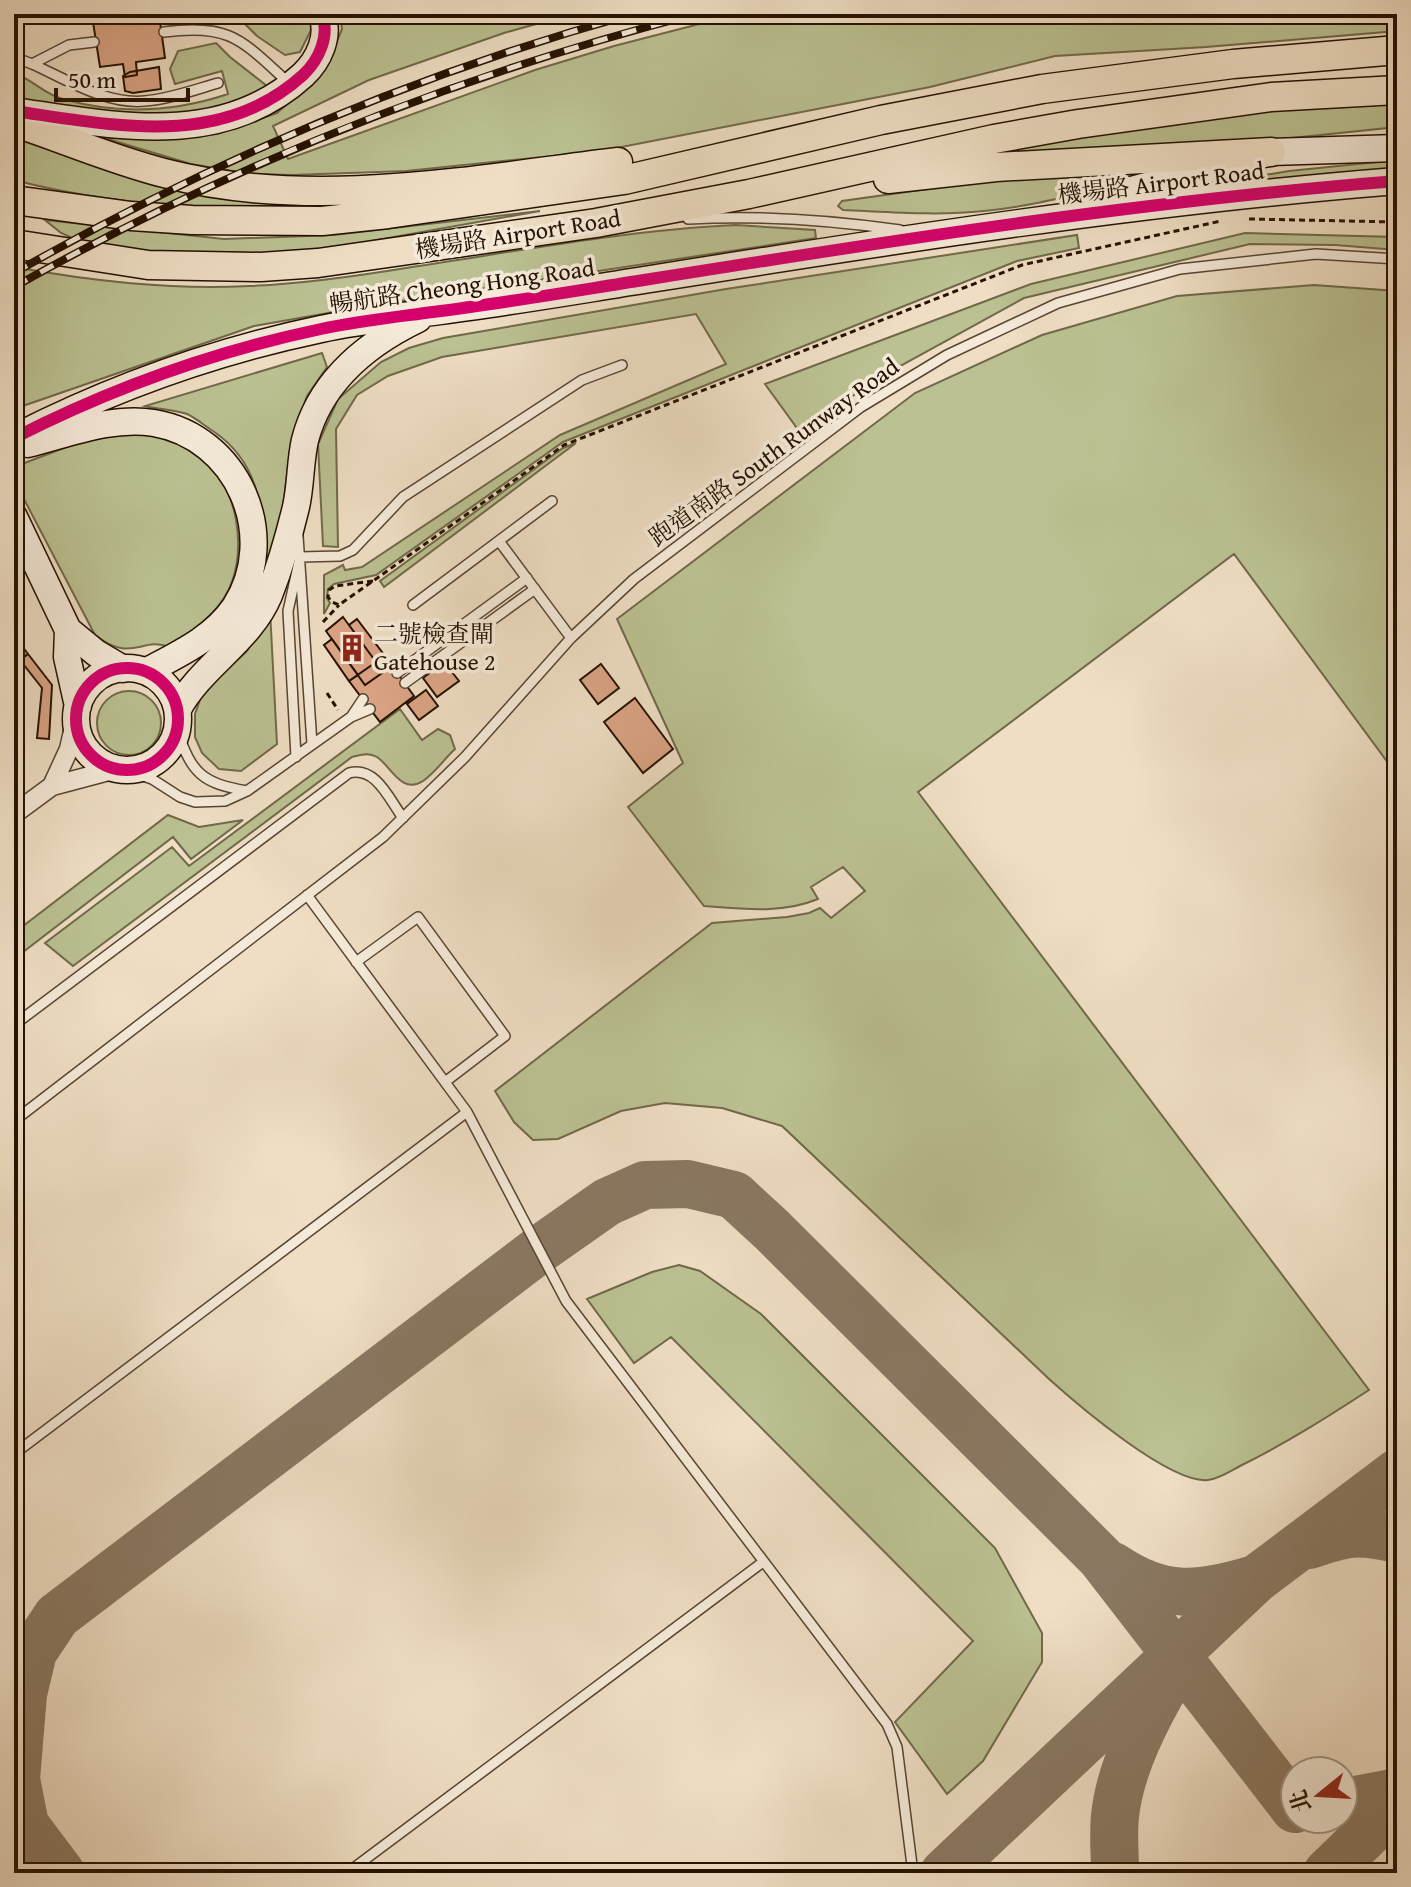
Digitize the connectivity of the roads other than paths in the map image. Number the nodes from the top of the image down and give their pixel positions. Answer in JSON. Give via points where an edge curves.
{"nodes":[{"id":1,"x":322,"y":14,"type":"edge"},
{"id":2,"x":164,"y":32,"type":"dead end"},
{"id":3,"x":94,"y":42,"type":"dead end"},
{"id":4,"x":1397,"y":50,"type":"edge"},
{"id":5,"x":14,"y":57,"type":"edge"},
{"id":6,"x":32,"y":64,"type":"junction"},
{"id":7,"x":218,"y":83,"type":"dead end"},
{"id":8,"x":291,"y":85,"type":"junction"},
{"id":9,"x":1397,"y":90,"type":"edge"},
{"id":10,"x":14,"y":111,"type":"edge"},
{"id":11,"x":14,"y":122,"type":"edge"},
{"id":12,"x":1397,"y":148,"type":"edge"},
{"id":13,"x":1271,"y":152,"type":"junction"},
{"id":14,"x":727,"y":154,"type":"junction"},
{"id":15,"x":1397,"y":181,"type":"edge"},
{"id":16,"x":749,"y":194,"type":"junction"},
{"id":17,"x":14,"y":200,"type":"edge"},
{"id":18,"x":596,"y":223,"type":"junction"},
{"id":19,"x":1011,"y":223,"type":"junction"},
{"id":20,"x":931,"y":235,"type":"junction"},
{"id":21,"x":14,"y":244,"type":"edge"},
{"id":22,"x":1397,"y":259,"type":"edge"},
{"id":23,"x":432,"y":312,"type":"junction"},
{"id":24,"x":622,"y":365,"type":"dead end"},
{"id":25,"x":19,"y":441,"type":"edge"},
{"id":26,"x":552,"y":501,"type":"dead end"},
{"id":27,"x":296,"y":505,"type":"junction"},
{"id":28,"x":14,"y":517,"type":"edge"},
{"id":29,"x":499,"y":541,"type":"junction"},
{"id":30,"x":24,"y":550,"type":"edge"},
{"id":31,"x":300,"y":557,"type":"junction"},
{"id":32,"x":527,"y":578,"type":"junction"},
{"id":33,"x":535,"y":589,"type":"junction"},
{"id":34,"x":413,"y":605,"type":"dead end"},
{"id":35,"x":68,"y":630,"type":"junction"},
{"id":36,"x":571,"y":638,"type":"junction"},
{"id":37,"x":135,"y":670,"type":"junction"},
{"id":38,"x":397,"y":673,"type":"dead end"},
{"id":39,"x":405,"y":683,"type":"dead end"},
{"id":40,"x":363,"y":699,"type":"dead end"},
{"id":41,"x":370,"y":709,"type":"dead end"},
{"id":42,"x":77,"y":712,"type":"junction"},
{"id":43,"x":351,"y":717,"type":"junction"},
{"id":44,"x":178,"y":720,"type":"junction"},
{"id":45,"x":312,"y":744,"type":"junction"},
{"id":46,"x":296,"y":757,"type":"junction"},
{"id":47,"x":121,"y":770,"type":"junction"},
{"id":48,"x":52,"y":786,"type":"junction"},
{"id":49,"x":247,"y":791,"type":"junction"},
{"id":50,"x":14,"y":814,"type":"edge"},
{"id":51,"x":403,"y":818,"type":"junction"},
{"id":52,"x":307,"y":895,"type":"junction"},
{"id":53,"x":356,"y":962,"type":"junction"},
{"id":54,"x":14,"y":1025,"type":"edge"},
{"id":55,"x":445,"y":1082,"type":"junction"},
{"id":56,"x":467,"y":1112,"type":"junction"},
{"id":57,"x":14,"y":1121,"type":"edge"},
{"id":58,"x":14,"y":1454,"type":"edge"},
{"id":59,"x":763,"y":1562,"type":"junction"},
{"id":60,"x":347,"y":1873,"type":"edge"},
{"id":61,"x":913,"y":1873,"type":"edge"}],
"edges":[{"from":1,"to":8,"type":"street","via":[[319,54]]},
{"from":2,"to":8,"type":"lane","via":[[198,28],[229,35]]},
{"from":3,"to":6,"type":"lane","via":[[69,45]]},
{"from":4,"to":14,"type":"main road","name":"機場路 Airport Road","via":[[1042,89]]},
{"from":5,"to":6,"type":"lane"},
{"from":6,"to":7,"type":"lane","via":[[125,100],[144,101]]},
{"from":8,"to":10,"type":"street","via":[[236,113],[187,126],[120,126]]},
{"from":9,"to":16,"type":"main road","name":"機場路 Airport Road","via":[[1271,97],[1078,124]]},
{"from":11,"to":14,"type":"main road","via":[[164,173],[284,190],[375,189]]},
{"from":12,"to":13,"type":"street"},
{"from":13,"to":16,"type":"main road","via":[[996,167]]},
{"from":13,"to":19,"type":"street"},
{"from":14,"to":17,"type":"main road","name":"機場路 Airport Road","via":[[624,180],[322,221],[131,216]]},
{"from":15,"to":19,"type":"street","name":"機場路 Airport Road"},
{"from":16,"to":18,"type":"main road","name":"機場路 Airport Road"},
{"from":18,"to":20,"type":"lane","via":[[743,216],[854,223]]},
{"from":18,"to":21,"type":"main road","name":"機場路 Airport Road","via":[[261,267],[148,265]]},
{"from":19,"to":20,"type":"street","name":"機場路 Airport Road"},
{"from":20,"to":23,"type":"street","name":"暢航路 Cheong Hong Road"},
{"from":22,"to":36,"type":"lane","name":"跑道南路 South Runway Road","via":[[1316,254],[1180,269],[1058,303],[947,355],[861,407],[634,579]]},
{"from":23,"to":25,"type":"street","name":"暢航路 Cheong Hong Road","via":[[365,320],[194,364],[110,394]]},
{"from":23,"to":27,"type":"street","via":[[381,340],[333,381],[307,433]]},
{"from":24,"to":31,"type":"lane","via":[[582,380],[403,497],[353,550],[340,556]]},
{"from":25,"to":37,"type":"street","via":[[119,422],[151,423],[202,442],[243,490],[254,544],[242,595],[203,640]]},
{"from":26,"to":29,"type":"lane"},
{"from":27,"to":31,"type":"lane"},
{"from":27,"to":44,"type":"street","via":[[268,598],[242,635],[193,684]]},
{"from":28,"to":30,"type":"street"},
{"from":29,"to":32,"type":"lane"},
{"from":29,"to":34,"type":"lane"},
{"from":30,"to":35,"type":"street"},
{"from":31,"to":45,"type":"lane"},
{"from":31,"to":46,"type":"lane","via":[[288,611]]},
{"from":32,"to":33,"type":"lane"},
{"from":32,"to":38,"type":"lane"},
{"from":33,"to":36,"type":"lane"},
{"from":33,"to":39,"type":"lane"},
{"from":35,"to":37,"type":"street","via":[[96,653]]},
{"from":35,"to":42,"type":"street"},
{"from":36,"to":51,"type":"lane","name":"跑道南路 South Runway Road"},
{"from":37,"to":42,"type":"street","via":[[96,678]]},
{"from":37,"to":44,"type":"street","via":[[164,683],[175,699]]},
{"from":40,"to":43,"type":"lane"},
{"from":41,"to":43,"type":"lane"},
{"from":42,"to":47,"type":"street","via":[[77,731],[88,752]]},
{"from":42,"to":48,"type":"street","via":[[69,749]]},
{"from":43,"to":45,"type":"lane"},
{"from":44,"to":47,"type":"street","via":[[172,746],[160,759]]},
{"from":44,"to":49,"type":"lane","via":[[186,756],[200,775],[218,786]]},
{"from":45,"to":46,"type":"lane"},
{"from":46,"to":49,"type":"lane"},
{"from":47,"to":48,"type":"street"},
{"from":47,"to":49,"type":"lane","via":[[152,779],[195,802],[225,801]]},
{"from":48,"to":50,"type":"street"},
{"from":51,"to":52,"type":"lane","name":"跑道南路 South Runway Road"},
{"from":51,"to":54,"type":"lane","via":[[371,774],[349,773]]},
{"from":52,"to":53,"type":"lane"},
{"from":52,"to":57,"type":"lane","name":"跑道南路 South Runway Road"},
{"from":53,"to":55,"type":"lane"},
{"from":53,"to":55,"type":"lane","via":[[418,917],[505,1036]]},
{"from":55,"to":56,"type":"lane"},
{"from":56,"to":58,"type":"lane"},
{"from":56,"to":59,"type":"lane","via":[[566,1301]]},
{"from":59,"to":60,"type":"lane"},
{"from":59,"to":61,"type":"lane","via":[[887,1724],[897,1747]]}]}
